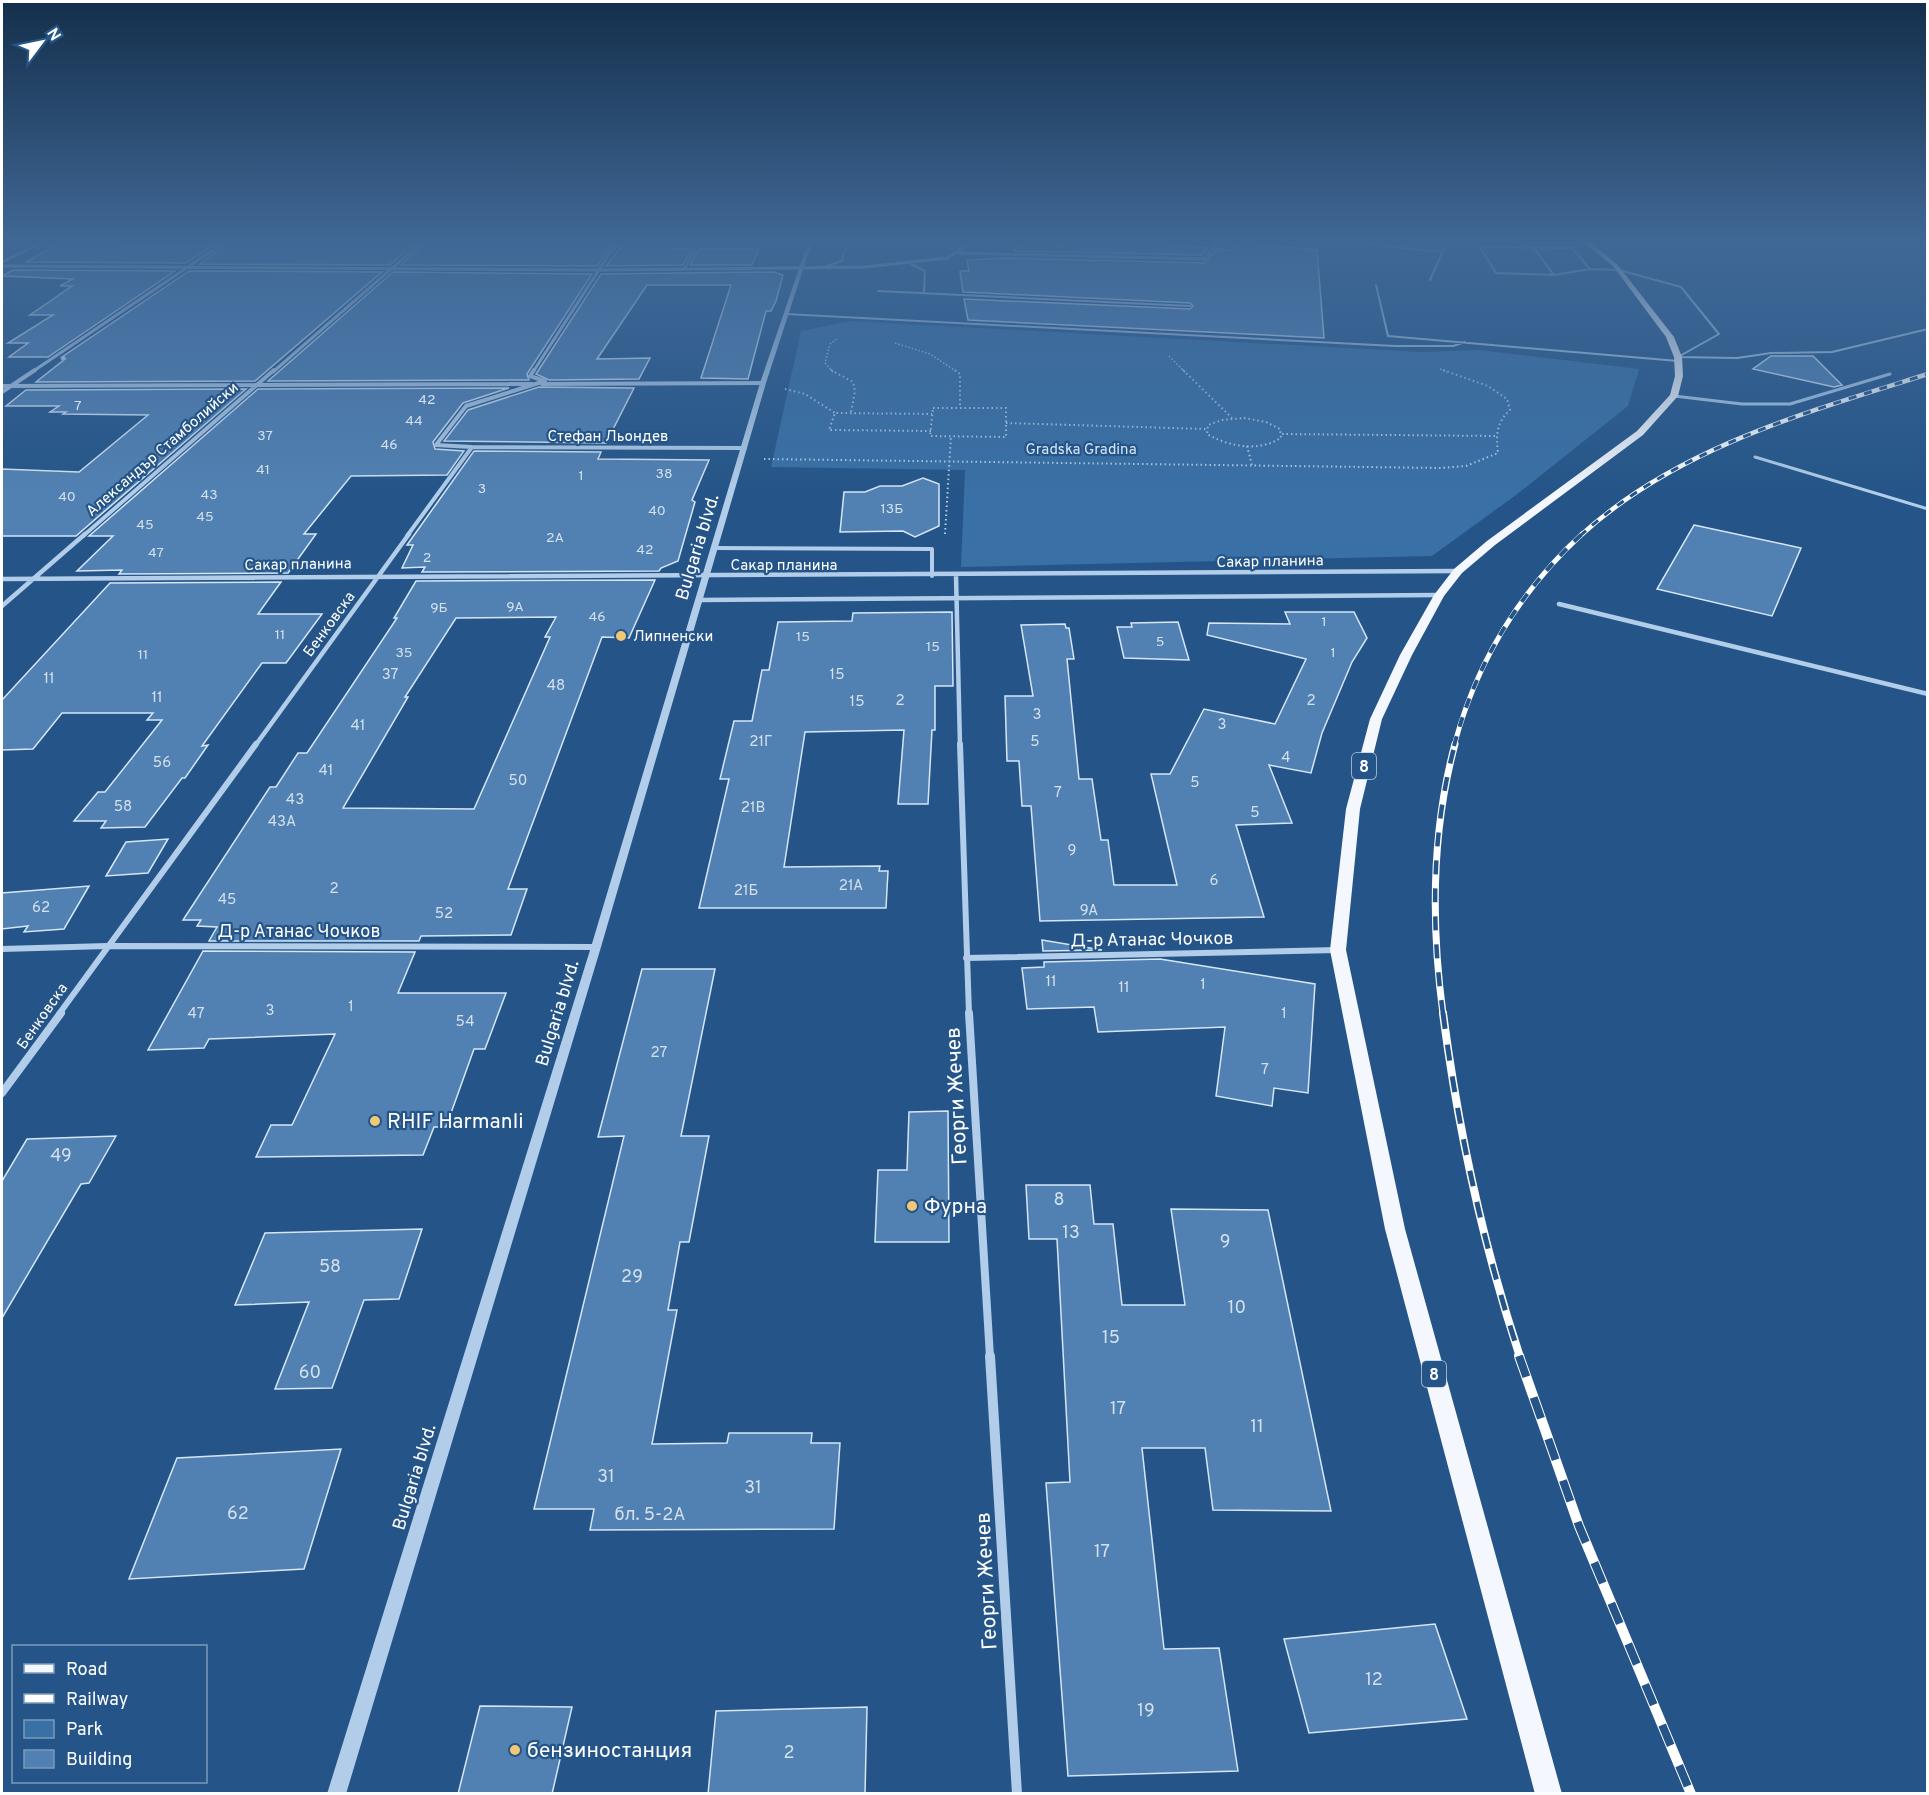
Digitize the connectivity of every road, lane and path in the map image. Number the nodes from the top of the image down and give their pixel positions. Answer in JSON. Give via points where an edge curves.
{"nodes":[{"id":1,"x":100,"y":326,"type":"edge"},
{"id":2,"x":325,"y":326,"type":"edge"},
{"id":3,"x":564,"y":326,"type":"edge"},
{"id":4,"x":782,"y":326,"type":"edge"},
{"id":5,"x":1010,"y":326,"type":"edge"},
{"id":6,"x":1386,"y":326,"type":"edge"},
{"id":7,"x":1663,"y":326,"type":"edge"},
{"id":8,"x":1712,"y":326,"type":"edge"},
{"id":9,"x":1928,"y":329,"type":"edge"},
{"id":10,"x":839,"y":337,"type":"dead end"},
{"id":11,"x":891,"y":342,"type":"dead end"},
{"id":12,"x":1465,"y":342,"type":"junction"},
{"id":13,"x":1167,"y":355,"type":"dead end"},
{"id":14,"x":1678,"y":359,"type":"junction"},
{"id":15,"x":1432,"y":367,"type":"dead end"},
{"id":16,"x":1890,"y":374,"type":"dead end"},
{"id":17,"x":763,"y":383,"type":"junction"},
{"id":18,"x":539,"y":384,"type":"junction"},
{"id":19,"x":254,"y":385,"type":"junction"},
{"id":20,"x":2,"y":386,"type":"edge"},
{"id":21,"x":11,"y":386,"type":"junction"},
{"id":22,"x":2,"y":392,"type":"edge"},
{"id":23,"x":1674,"y":396,"type":"junction"},
{"id":24,"x":960,"y":408,"type":"junction"},
{"id":25,"x":851,"y":412,"type":"junction"},
{"id":26,"x":835,"y":413,"type":"junction"},
{"id":27,"x":932,"y":414,"type":"junction"},
{"id":28,"x":1233,"y":418,"type":"junction"},
{"id":29,"x":1006,"y":423,"type":"junction"},
{"id":30,"x":1206,"y":429,"type":"junction"},
{"id":31,"x":930,"y":431,"type":"junction"},
{"id":32,"x":1282,"y":434,"type":"junction"},
{"id":33,"x":951,"y":436,"type":"junction"},
{"id":34,"x":1496,"y":436,"type":"junction"},
{"id":35,"x":1247,"y":446,"type":"junction"},
{"id":36,"x":472,"y":447,"type":"junction"},
{"id":37,"x":743,"y":454,"type":"junction"},
{"id":38,"x":1755,"y":457,"type":"dead end"},
{"id":39,"x":949,"y":462,"type":"junction"},
{"id":40,"x":1252,"y":466,"type":"junction"},
{"id":41,"x":1928,"y":508,"type":"edge"},
{"id":42,"x":715,"y":548,"type":"junction"},
{"id":43,"x":932,"y":549,"type":"junction"},
{"id":44,"x":1458,"y":571,"type":"junction"},
{"id":45,"x":380,"y":575,"type":"junction"},
{"id":46,"x":932,"y":576,"type":"junction"},
{"id":47,"x":956,"y":576,"type":"junction"},
{"id":48,"x":707,"y":577,"type":"junction"},
{"id":49,"x":2,"y":579,"type":"edge"},
{"id":50,"x":31,"y":579,"type":"junction"},
{"id":51,"x":1439,"y":595,"type":"junction"},
{"id":52,"x":957,"y":597,"type":"junction"},
{"id":53,"x":700,"y":600,"type":"junction"},
{"id":54,"x":1559,"y":604,"type":"dead end"},
{"id":55,"x":2,"y":606,"type":"edge"},
{"id":56,"x":1928,"y":694,"type":"edge"},
{"id":57,"x":107,"y":946,"type":"junction"},
{"id":58,"x":596,"y":947,"type":"junction"},
{"id":59,"x":2,"y":948,"type":"edge"},
{"id":60,"x":1338,"y":950,"type":"junction"},
{"id":61,"x":966,"y":958,"type":"junction"},
{"id":62,"x":2,"y":1094,"type":"edge"},
{"id":63,"x":336,"y":1794,"type":"edge"},
{"id":64,"x":1017,"y":1794,"type":"edge"},
{"id":65,"x":1549,"y":1794,"type":"edge"}],
"edges":[{"from":1,"to":21,"type":"street"},
{"from":2,"to":19,"type":"street","name":"Александър Стамболийски"},
{"from":3,"to":18,"type":"street","via":[[530,376],[545,381]]},
{"from":4,"to":17,"type":"street","name":"Bulgaria blvd."},
{"from":5,"to":12,"type":"lane","via":[[1395,346],[1453,346]]},
{"from":6,"to":12,"type":"lane","via":[[1388,336]]},
{"from":7,"to":14,"type":"main road"},
{"from":8,"to":14,"type":"lane","via":[[1719,334]]},
{"from":9,"to":14,"type":"lane","via":[[1832,352]]},
{"from":10,"to":25,"type":"path","via":[[830,344],[825,363],[834,373],[853,382]]},
{"from":11,"to":24,"type":"path","via":[[949,363],[960,374]]},
{"from":12,"to":14,"type":"lane","via":[[1632,359]]},
{"from":13,"to":28,"type":"path"},
{"from":14,"to":23,"type":"main road"},
{"from":15,"to":34,"type":"path","via":[[1488,386],[1508,399],[1510,410],[1499,419]]},
{"from":16,"to":23,"type":"lane","via":[[1790,404],[1742,404]]},
{"from":17,"to":18,"type":"street"},
{"from":17,"to":26,"type":"path","via":[[805,394]]},
{"from":17,"to":37,"type":"street","name":"Bulgaria blvd."},
{"from":18,"to":19,"type":"street"},
{"from":18,"to":36,"type":"street","via":[[466,406],[436,445]]},
{"from":19,"to":21,"type":"street"},
{"from":19,"to":50,"type":"street","name":"Александър Стамболийски"},
{"from":20,"to":21,"type":"street"},
{"from":21,"to":22,"type":"street"},
{"from":23,"to":44,"type":"main road","number":"8","via":[[1640,434]]},
{"from":24,"to":27,"type":"path","via":[[933,408]]},
{"from":24,"to":29,"type":"path","via":[[1006,408]]},
{"from":25,"to":26,"type":"path"},
{"from":25,"to":27,"type":"path"},
{"from":26,"to":31,"type":"path","via":[[829,430]]},
{"from":27,"to":31,"type":"path"},
{"from":28,"to":30,"type":"path","via":[[1214,422]]},
{"from":28,"to":32,"type":"path","via":[[1266,422]]},
{"from":29,"to":30,"type":"path"},
{"from":29,"to":33,"type":"path","via":[[1006,436]]},
{"from":30,"to":35,"type":"path","via":[[1207,434],[1222,442]]},
{"from":31,"to":33,"type":"path","via":[[930,436]]},
{"from":32,"to":34,"type":"path"},
{"from":32,"to":35,"type":"path","via":[[1277,441]]},
{"from":33,"to":39,"type":"path"},
{"from":34,"to":40,"type":"path","via":[[1497,453],[1466,466]]},
{"from":35,"to":40,"type":"path"},
{"from":36,"to":37,"type":"street","name":"Стефан Льондев"},
{"from":36,"to":45,"type":"street","name":"Бенковска"},
{"from":37,"to":39,"type":"path"},
{"from":37,"to":42,"type":"street","name":"Bulgaria blvd."},
{"from":38,"to":41,"type":"lane"},
{"from":39,"to":40,"type":"path"},
{"from":39,"to":43,"type":"path","via":[[945,543]]},
{"from":42,"to":43,"type":"lane"},
{"from":42,"to":48,"type":"street","name":"Bulgaria blvd."},
{"from":43,"to":46,"type":"lane"},
{"from":44,"to":47,"type":"street","name":"Сакар планина"},
{"from":44,"to":51,"type":"main road","number":"8"},
{"from":45,"to":48,"type":"street","name":"Сакар планина"},
{"from":45,"to":50,"type":"street","name":"Сакар планина"},
{"from":45,"to":57,"type":"street","name":"Бенковска"},
{"from":46,"to":47,"type":"street","name":"Сакар планина"},
{"from":46,"to":48,"type":"street","name":"Сакар планина"},
{"from":47,"to":52,"type":"street","name":"Георги Жечев"},
{"from":48,"to":53,"type":"street","name":"Bulgaria blvd."},
{"from":49,"to":50,"type":"street","name":"Сакар планина"},
{"from":50,"to":55,"type":"street","name":"Александър Стамболийски"},
{"from":51,"to":52,"type":"street","name":"Сакар планина"},
{"from":51,"to":60,"type":"main road","number":"8","via":[[1376,719],[1353,809]]},
{"from":52,"to":53,"type":"street","name":"Сакар планина"},
{"from":52,"to":61,"type":"street","name":"Георги Жечев"},
{"from":53,"to":58,"type":"street","name":"Bulgaria blvd."},
{"from":54,"to":56,"type":"street"},
{"from":57,"to":58,"type":"street","name":"Д-р Атанас Чочков"},
{"from":57,"to":59,"type":"street","name":"Д-р Атанас Чочков"},
{"from":57,"to":62,"type":"street","name":"Бенковска"},
{"from":58,"to":63,"type":"street","name":"Bulgaria blvd."},
{"from":60,"to":61,"type":"street","name":"Д-р Атанас Чочков"},
{"from":60,"to":65,"type":"main road","number":"8","via":[[1395,1229]]},
{"from":61,"to":64,"type":"street","name":"Георги Жечев"}]}
